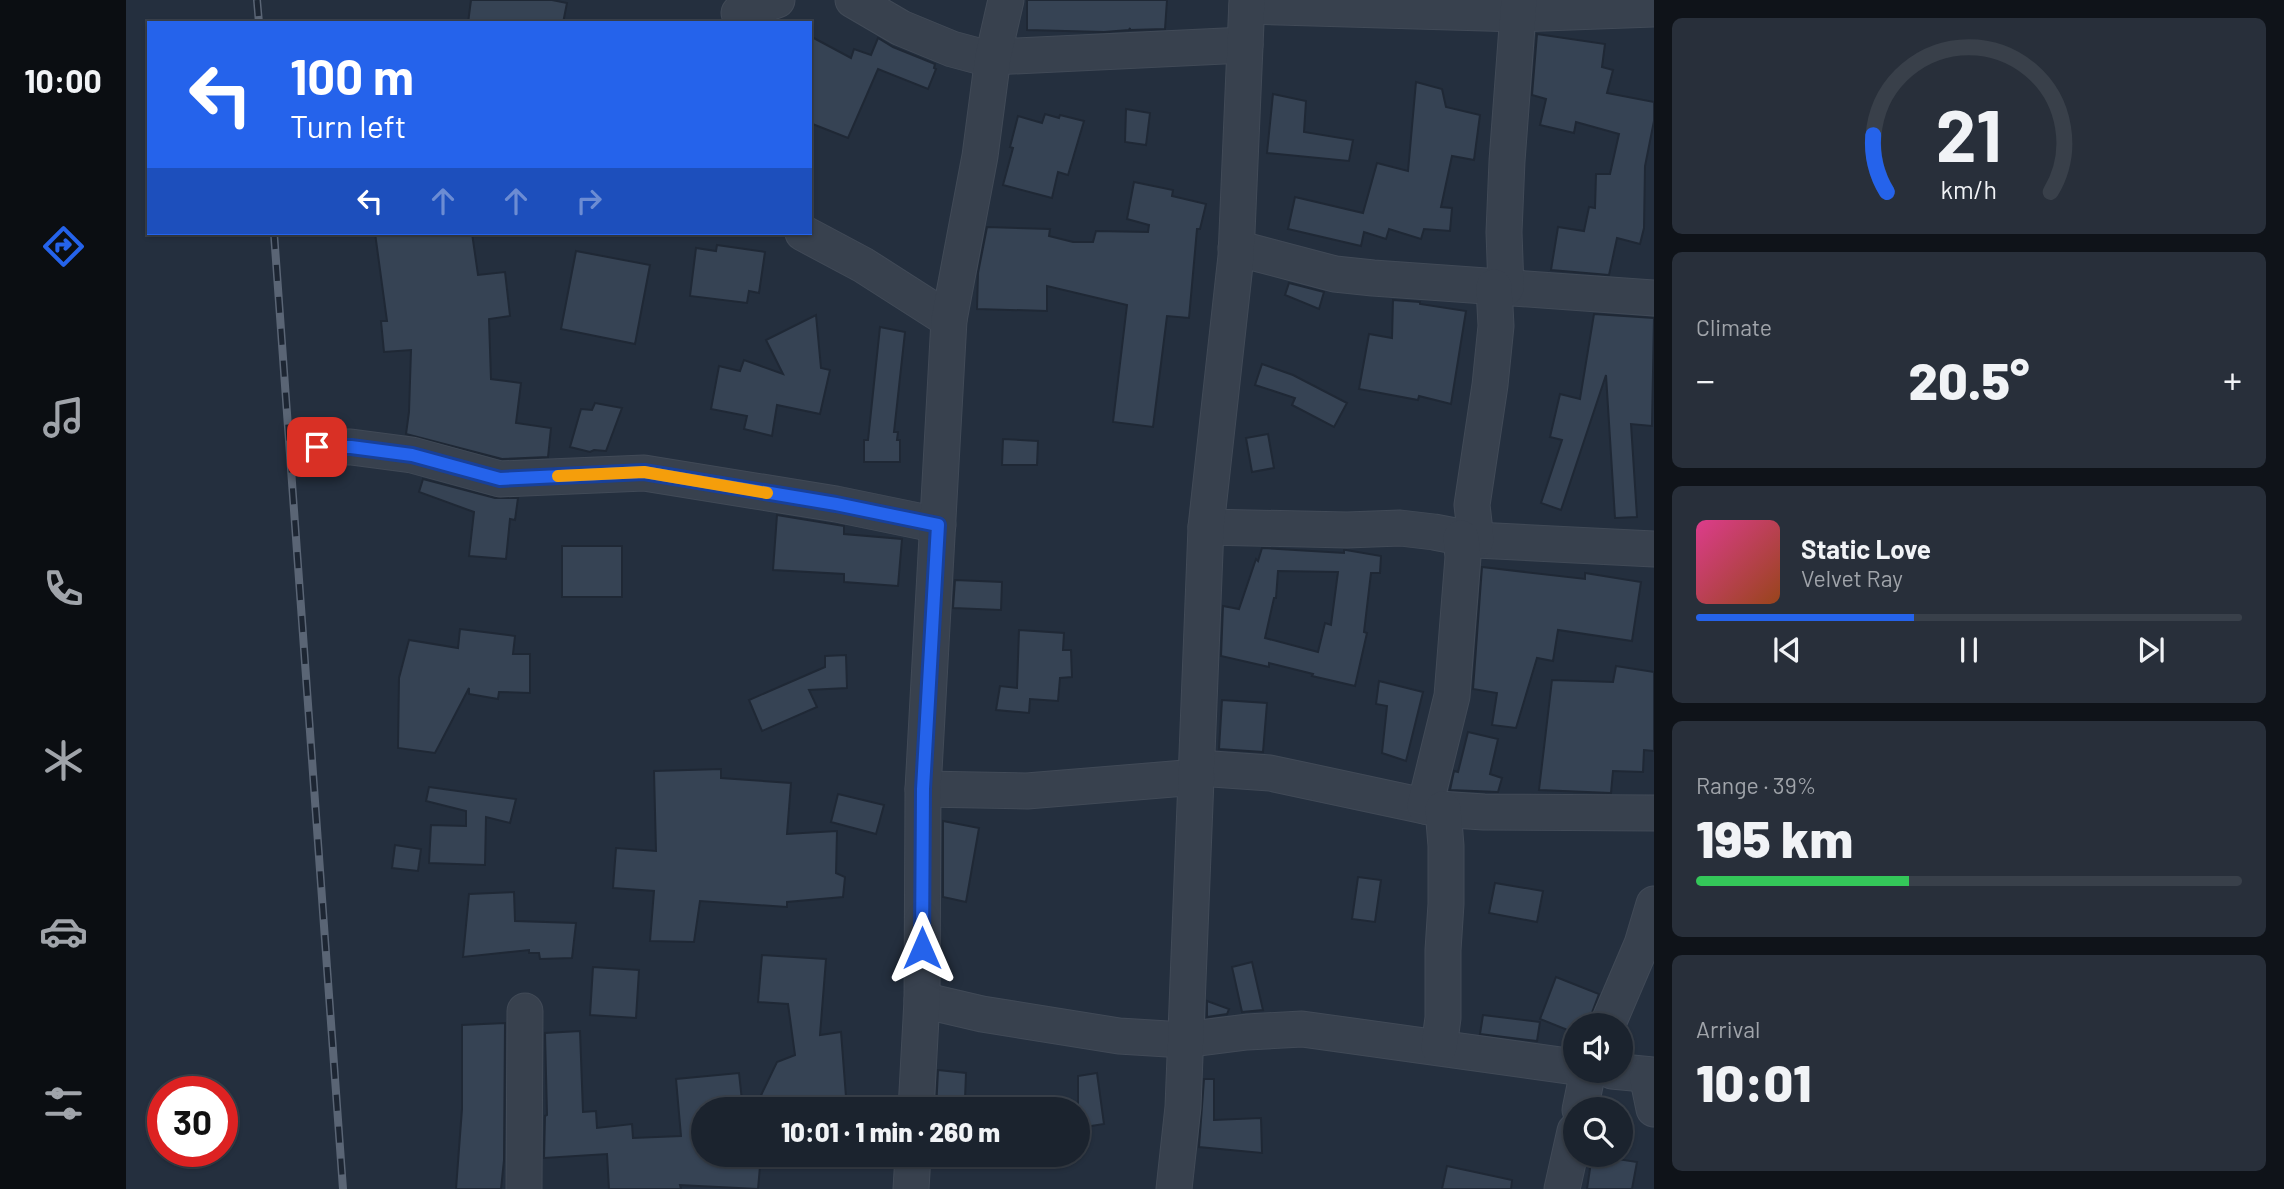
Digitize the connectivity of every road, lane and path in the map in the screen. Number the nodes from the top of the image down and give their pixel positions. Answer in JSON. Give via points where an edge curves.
{"nodes":[{"id":1,"x":777,"y":0,"type":"edge"},
{"id":2,"x":853,"y":0,"type":"edge"},
{"id":3,"x":1006,"y":0,"type":"edge"},
{"id":4,"x":1247,"y":3,"type":"edge"},
{"id":5,"x":1519,"y":7,"type":"edge"},
{"id":6,"x":1654,"y":9,"type":"edge"},
{"id":7,"x":740,"y":12,"type":"edge"},
{"id":8,"x":1245,"y":45,"type":"junction"},
{"id":9,"x":993,"y":58,"type":"junction"},
{"id":10,"x":807,"y":235,"type":"edge"},
{"id":11,"x":1236,"y":248,"type":"junction"},
{"id":12,"x":1500,"y":287,"type":"junction"},
{"id":13,"x":1654,"y":298,"type":"edge"},
{"id":14,"x":949,"y":320,"type":"junction"},
{"id":15,"x":317,"y":447,"type":"dead end"},
{"id":16,"x":938,"y":525,"type":"junction"},
{"id":17,"x":1206,"y":527,"type":"junction"},
{"id":18,"x":1468,"y":539,"type":"junction"},
{"id":19,"x":1654,"y":549,"type":"edge"},
{"id":20,"x":1197,"y":773,"type":"junction"},
{"id":21,"x":923,"y":789,"type":"junction"},
{"id":22,"x":1434,"y":807,"type":"junction"},
{"id":23,"x":1654,"y":813,"type":"edge"},
{"id":24,"x":1654,"y":904,"type":"edge"},
{"id":25,"x":922,"y":1000,"type":"junction"},
{"id":26,"x":525,"y":1011,"type":"dead end"},
{"id":27,"x":1612,"y":1013,"type":"edge"},
{"id":28,"x":1184,"y":1040,"type":"junction"},
{"id":29,"x":1439,"y":1047,"type":"junction"},
{"id":30,"x":1563,"y":1065,"type":"edge"},
{"id":31,"x":1650,"y":1075,"type":"edge"},
{"id":32,"x":917,"y":1097,"type":"edge"},
{"id":33,"x":1654,"y":1109,"type":"edge"},
{"id":34,"x":912,"y":1167,"type":"edge"},
{"id":35,"x":1567,"y":1167,"type":"edge"},
{"id":36,"x":524,"y":1189,"type":"edge"},
{"id":37,"x":911,"y":1189,"type":"edge"},
{"id":38,"x":1174,"y":1189,"type":"edge"},
{"id":39,"x":1562,"y":1189,"type":"edge"}],
"edges":[{"from":1,"to":7,"type":"street"},
{"from":2,"to":9,"type":"street","via":[[952,49]]},
{"from":3,"to":9,"type":"street"},
{"from":4,"to":5,"type":"street"},
{"from":4,"to":8,"type":"street"},
{"from":5,"to":6,"type":"street"},
{"from":5,"to":12,"type":"street"},
{"from":8,"to":9,"type":"street"},
{"from":8,"to":11,"type":"street"},
{"from":9,"to":14,"type":"street"},
{"from":10,"to":14,"type":"street"},
{"from":11,"to":12,"type":"street","via":[[1335,274]]},
{"from":11,"to":17,"type":"street"},
{"from":12,"to":13,"type":"street"},
{"from":12,"to":18,"type":"street"},
{"from":14,"to":16,"type":"street"},
{"from":15,"to":16,"type":"street","via":[[412,455],[500,479],[644,472]]},
{"from":16,"to":21,"type":"street"},
{"from":17,"to":18,"type":"street","via":[[1400,528]]},
{"from":17,"to":20,"type":"street"},
{"from":18,"to":19,"type":"street"},
{"from":18,"to":22,"type":"street","via":[[1452,696]]},
{"from":20,"to":21,"type":"street","via":[[1027,791]]},
{"from":20,"to":22,"type":"street","via":[[1270,773]]},
{"from":20,"to":28,"type":"street"},
{"from":21,"to":25,"type":"street"},
{"from":22,"to":23,"type":"street"},
{"from":22,"to":29,"type":"street","via":[[1446,846]]},
{"from":24,"to":27,"type":"street"},
{"from":25,"to":28,"type":"street","via":[[1119,1036]]},
{"from":25,"to":32,"type":"street"},
{"from":26,"to":36,"type":"street"},
{"from":28,"to":29,"type":"street","via":[[1302,1029]]},
{"from":28,"to":38,"type":"street"},
{"from":29,"to":30,"type":"street"},
{"from":31,"to":33,"type":"street"},
{"from":34,"to":37,"type":"street"},
{"from":35,"to":39,"type":"street"}]}
